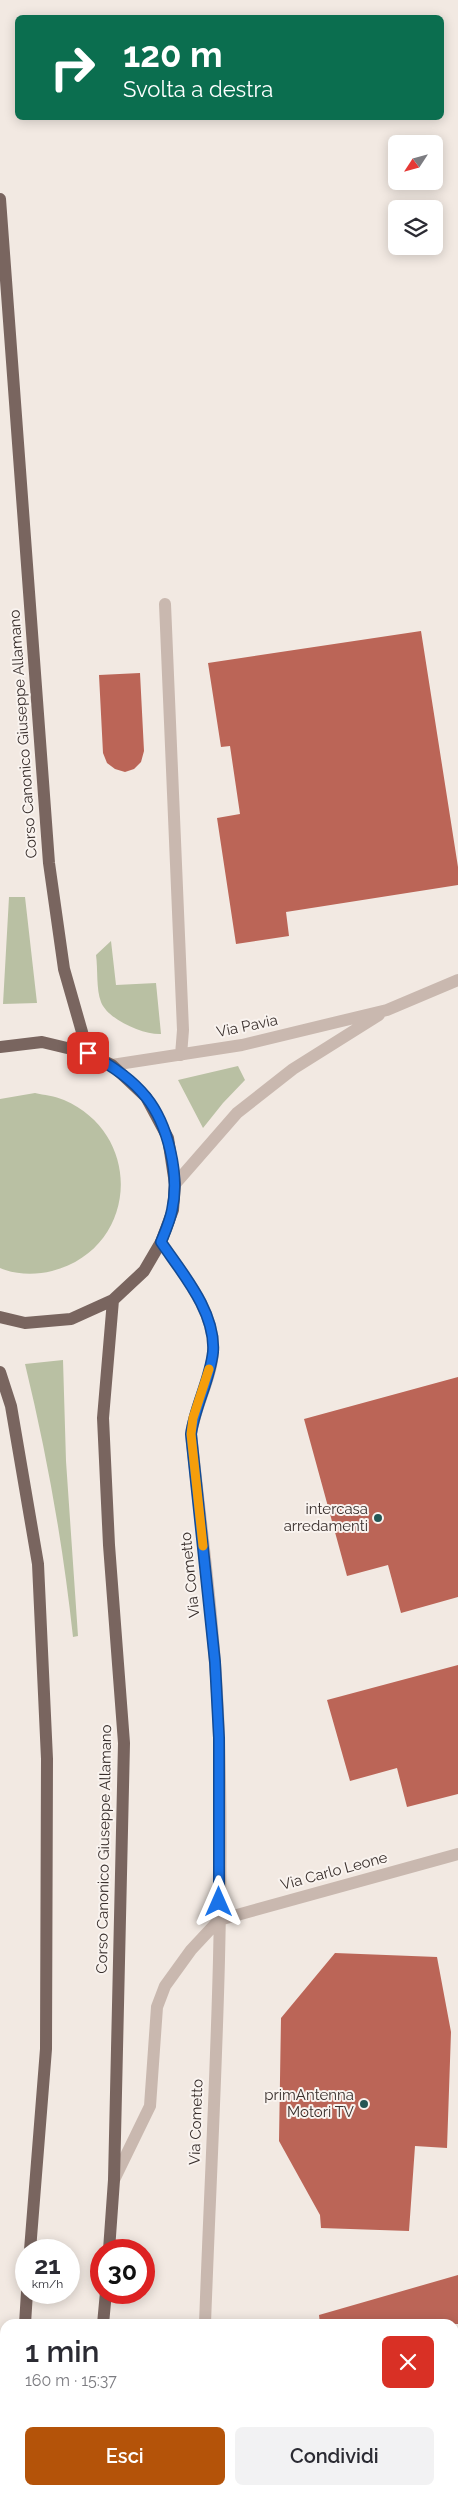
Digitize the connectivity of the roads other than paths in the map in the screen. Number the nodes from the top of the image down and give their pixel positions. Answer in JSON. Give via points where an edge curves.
{"nodes":[{"id":1,"x":0,"y":199,"type":"edge"},
{"id":2,"x":165,"y":604,"type":"dead end"},
{"id":3,"x":458,"y":980,"type":"edge"},
{"id":4,"x":387,"y":1010,"type":"junction"},
{"id":5,"x":0,"y":1047,"type":"edge"},
{"id":6,"x":88,"y":1053,"type":"junction"},
{"id":7,"x":181,"y":1055,"type":"junction"},
{"id":8,"x":112,"y":1065,"type":"junction"},
{"id":9,"x":175,"y":1184,"type":"junction"},
{"id":10,"x":161,"y":1242,"type":"junction"},
{"id":11,"x":113,"y":1300,"type":"junction"},
{"id":12,"x":0,"y":1317,"type":"edge"},
{"id":13,"x":0,"y":1372,"type":"edge"},
{"id":14,"x":458,"y":1854,"type":"edge"},
{"id":15,"x":219,"y":1920,"type":"junction"},
{"id":16,"x":114,"y":2180,"type":"junction"},
{"id":17,"x":31,"y":2239,"type":"edge"},
{"id":18,"x":110,"y":2239,"type":"edge"},
{"id":19,"x":26,"y":2304,"type":"edge"},
{"id":20,"x":105,"y":2304,"type":"edge"},
{"id":21,"x":25,"y":2319,"type":"edge"},
{"id":22,"x":103,"y":2319,"type":"edge"},
{"id":23,"x":205,"y":2319,"type":"edge"}],
"edges":[{"from":1,"to":6,"type":"main road","name":"Corso Canonico Giuseppe Allamano","via":[[49,863],[64,969]]},
{"from":2,"to":7,"type":"street","via":[[183,1030]]},
{"from":3,"to":4,"type":"street","name":"Via Pavia"},
{"from":4,"to":7,"type":"street","name":"Via Pavia","via":[[242,1045]]},
{"from":4,"to":9,"type":"street","name":"Via Pavia","via":[[293,1069],[237,1113]]},
{"from":5,"to":6,"type":"main road","via":[[42,1042]]},
{"from":6,"to":8,"type":"main road"},
{"from":7,"to":8,"type":"street","name":"Via Pavia"},
{"from":8,"to":9,"type":"main road","via":[[146,1097],[168,1138]]},
{"from":9,"to":10,"type":"main road","via":[[172,1210]]},
{"from":10,"to":11,"type":"main road","via":[[144,1271]]},
{"from":10,"to":15,"type":"street","name":"Via Cometto","via":[[203,1308],[213,1351],[191,1434],[215,1662],[219,1738]]},
{"from":11,"to":12,"type":"main road","via":[[71,1319],[25,1323]]},
{"from":11,"to":16,"type":"main road","name":"Corso Canonico Giuseppe Allamano","via":[[103,1418],[124,1742]]},
{"from":13,"to":17,"type":"main road","via":[[11,1406],[38,1564],[47,1759],[46,2050]]},
{"from":14,"to":15,"type":"street","name":"Via Carlo Leone"},
{"from":15,"to":16,"type":"street","via":[[191,1950],[165,1986],[157,2007],[150,2106]]},
{"from":15,"to":23,"type":"street","name":"Via Cometto"},
{"from":16,"to":18,"type":"main road","name":"Corso Canonico Giuseppe Allamano"},
{"from":19,"to":21,"type":"main road"},
{"from":20,"to":22,"type":"main road"}]}
